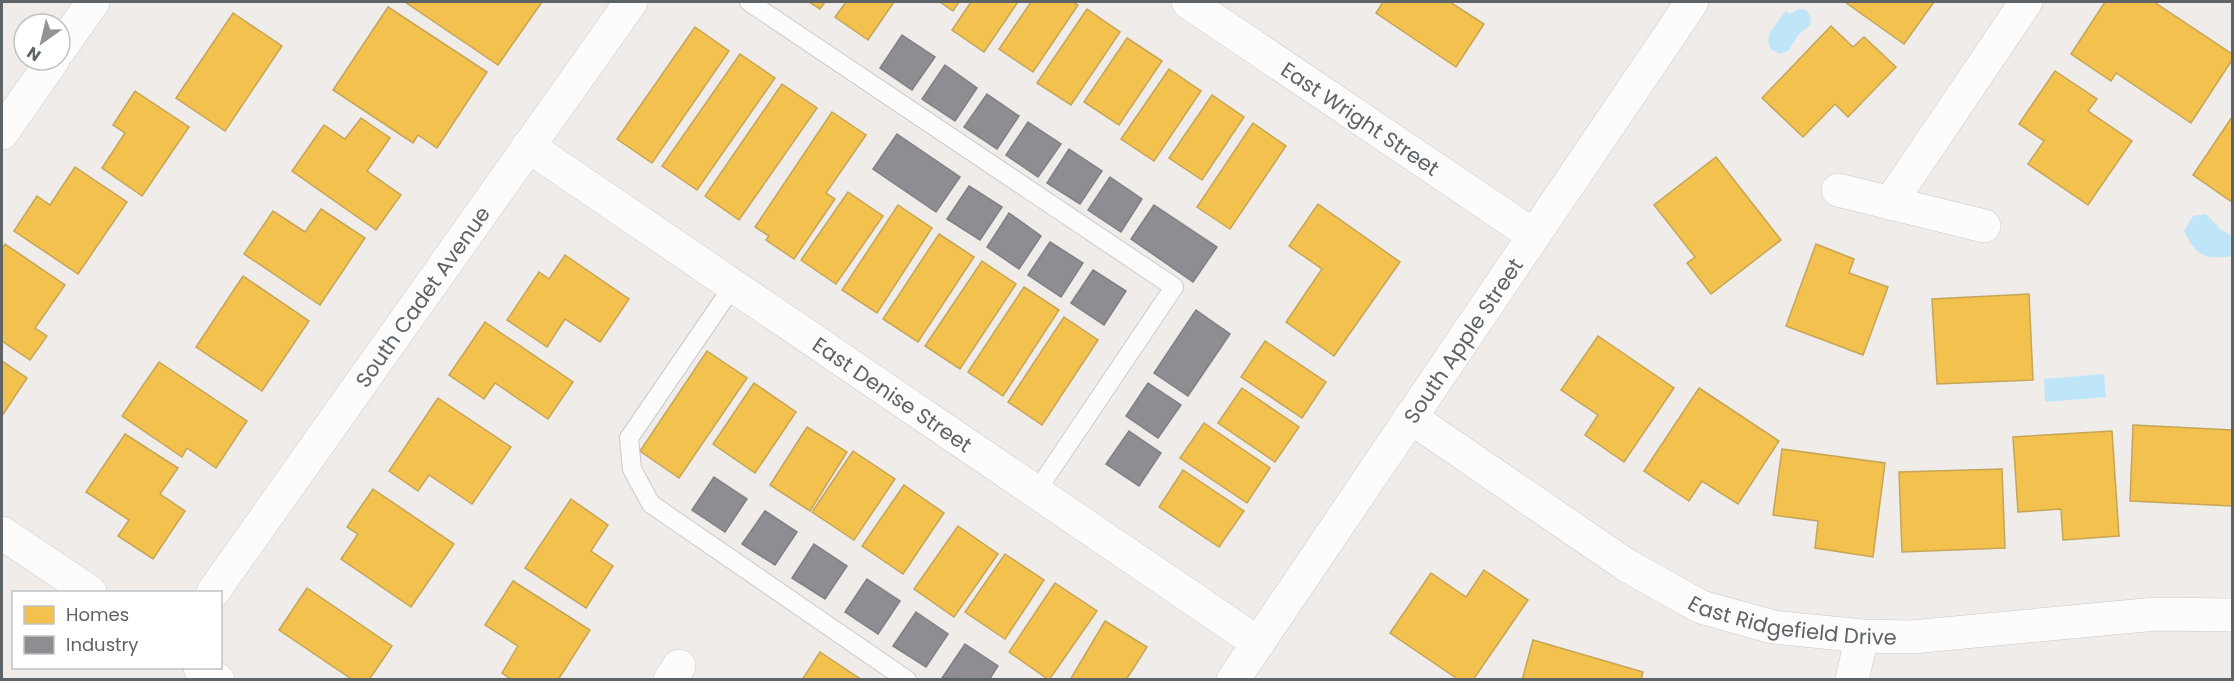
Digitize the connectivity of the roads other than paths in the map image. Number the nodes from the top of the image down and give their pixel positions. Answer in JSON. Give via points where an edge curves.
{"nodes":[{"id":1,"x":93,"y":2,"type":"edge"},
{"id":2,"x":631,"y":2,"type":"edge"},
{"id":3,"x":749,"y":2,"type":"edge"},
{"id":4,"x":1188,"y":2,"type":"edge"},
{"id":5,"x":1692,"y":2,"type":"edge"},
{"id":6,"x":2026,"y":2,"type":"edge"},
{"id":7,"x":72,"y":33,"type":"edge"},
{"id":8,"x":45,"y":72,"type":"edge"},
{"id":9,"x":2,"y":133,"type":"edge"},
{"id":10,"x":528,"y":146,"type":"junction"},
{"id":11,"x":1838,"y":190,"type":"dead end"},
{"id":12,"x":1890,"y":203,"type":"junction"},
{"id":13,"x":1984,"y":226,"type":"dead end"},
{"id":14,"x":1533,"y":235,"type":"junction"},
{"id":15,"x":733,"y":286,"type":"junction"},
{"id":16,"x":1410,"y":417,"type":"junction"},
{"id":17,"x":1036,"y":492,"type":"junction"},
{"id":18,"x":2,"y":533,"type":"edge"},
{"id":19,"x":89,"y":591,"type":"edge"},
{"id":20,"x":214,"y":591,"type":"edge"},
{"id":21,"x":2232,"y":615,"type":"edge"},
{"id":22,"x":1862,"y":636,"type":"junction"},
{"id":23,"x":1258,"y":643,"type":"junction"},
{"id":24,"x":202,"y":669,"type":"edge"},
{"id":25,"x":218,"y":680,"type":"edge"},
{"id":26,"x":907,"y":680,"type":"edge"},
{"id":27,"x":1233,"y":680,"type":"edge"},
{"id":28,"x":1852,"y":680,"type":"edge"}],
"edges":[{"from":1,"to":7,"type":"street"},
{"from":2,"to":10,"type":"street","name":"South Cadet Avenue"},
{"from":3,"to":17,"type":"lane","via":[[1174,287]]},
{"from":4,"to":14,"type":"street","name":"East Wright Street"},
{"from":5,"to":14,"type":"street","name":"South Apple Street"},
{"from":6,"to":12,"type":"street"},
{"from":8,"to":9,"type":"street"},
{"from":10,"to":15,"type":"street","name":"East Denise Street"},
{"from":10,"to":20,"type":"street","name":"South Cadet Avenue"},
{"from":11,"to":12,"type":"street"},
{"from":12,"to":13,"type":"street"},
{"from":14,"to":16,"type":"street","name":"South Apple Street"},
{"from":15,"to":17,"type":"street","name":"East Denise Street"},
{"from":15,"to":26,"type":"lane","via":[[629,438],[632,469],[651,504]]},
{"from":16,"to":22,"type":"street","name":"East Ridgefield Drive","via":[[1626,565],[1701,607],[1773,627]]},
{"from":16,"to":23,"type":"street","name":"South Apple Street"},
{"from":17,"to":23,"type":"street","name":"East Denise Street"},
{"from":18,"to":19,"type":"street"},
{"from":21,"to":22,"type":"street","name":"East Ridgefield Drive","via":[[2156,614],[1912,637]]},
{"from":22,"to":28,"type":"street"},
{"from":23,"to":27,"type":"street","name":"South Apple Street"},
{"from":24,"to":25,"type":"street"}]}
